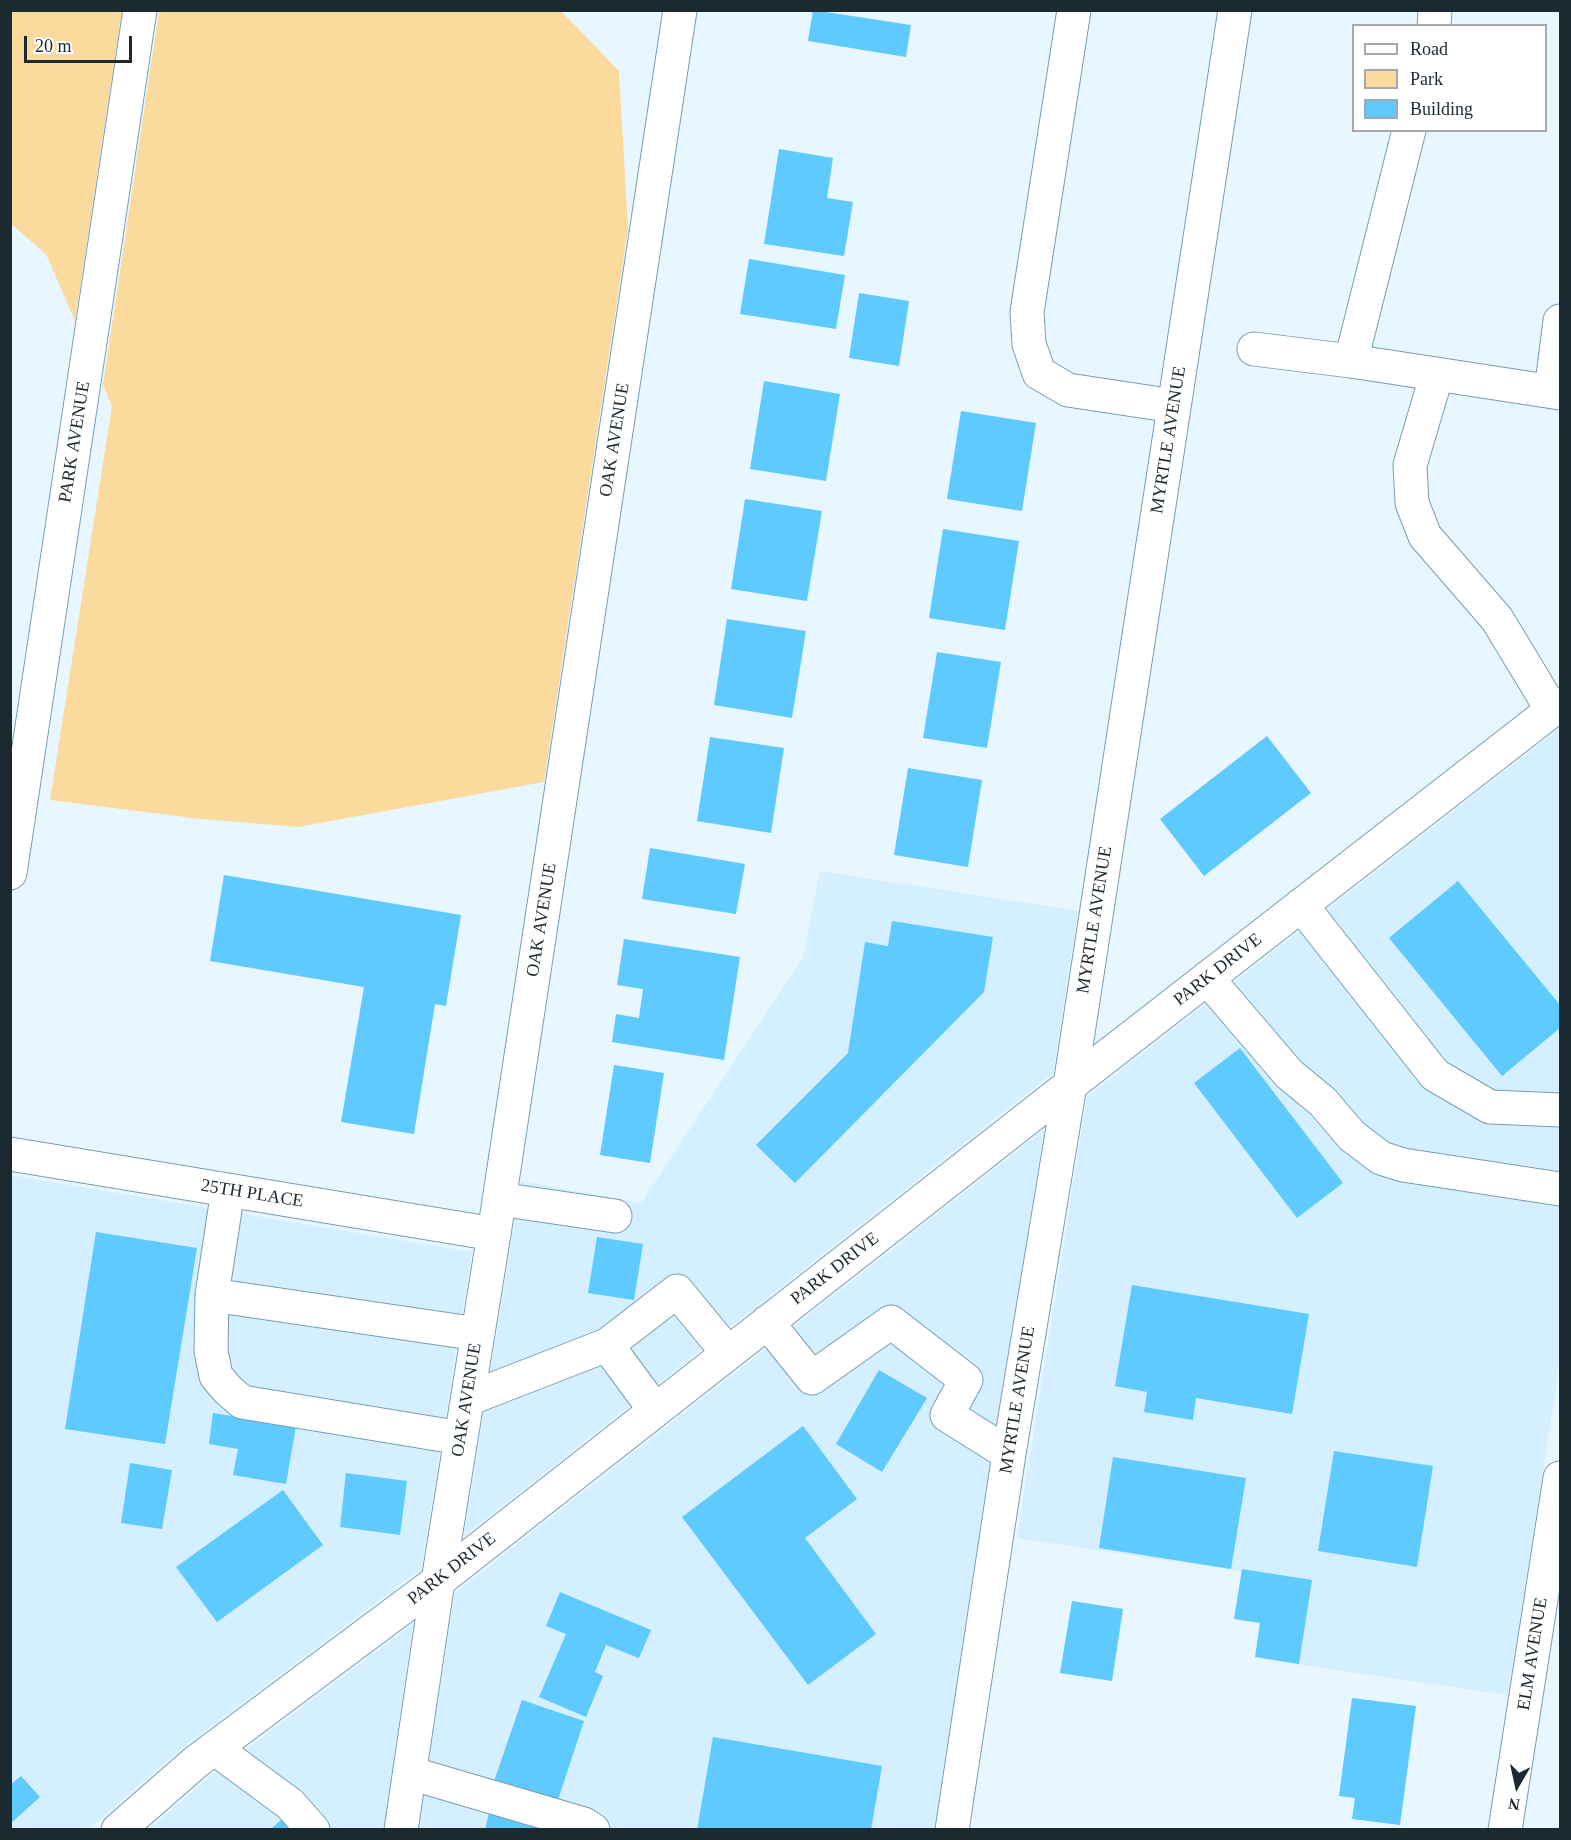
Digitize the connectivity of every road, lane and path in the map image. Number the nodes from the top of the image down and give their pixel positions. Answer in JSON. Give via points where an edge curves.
{"nodes":[{"id":1,"x":140,"y":10,"type":"edge"},
{"id":2,"x":680,"y":10,"type":"edge"},
{"id":3,"x":1074,"y":10,"type":"edge"},
{"id":4,"x":1234,"y":10,"type":"edge"},
{"id":5,"x":1408,"y":132,"type":"edge"},
{"id":6,"x":1560,"y":321,"type":"edge"},
{"id":7,"x":1254,"y":349,"type":"dead end"},
{"id":8,"x":1351,"y":361,"type":"junction"},
{"id":9,"x":1437,"y":374,"type":"junction"},
{"id":10,"x":1556,"y":392,"type":"edge"},
{"id":11,"x":1174,"y":406,"type":"junction"},
{"id":12,"x":1556,"y":707,"type":"edge"},
{"id":13,"x":10,"y":873,"type":"edge"},
{"id":14,"x":1301,"y":905,"type":"junction"},
{"id":15,"x":1207,"y":978,"type":"junction"},
{"id":16,"x":1070,"y":1085,"type":"junction"},
{"id":17,"x":1560,"y":1110,"type":"edge"},
{"id":18,"x":10,"y":1154,"type":"edge"},
{"id":19,"x":1560,"y":1189,"type":"edge"},
{"id":20,"x":228,"y":1190,"type":"junction"},
{"id":21,"x":499,"y":1199,"type":"junction"},
{"id":22,"x":615,"y":1216,"type":"dead end"},
{"id":23,"x":494,"y":1234,"type":"junction"},
{"id":24,"x":212,"y":1295,"type":"junction"},
{"id":25,"x":767,"y":1322,"type":"junction"},
{"id":26,"x":478,"y":1334,"type":"junction"},
{"id":27,"x":607,"y":1345,"type":"junction"},
{"id":28,"x":728,"y":1353,"type":"junction"},
{"id":29,"x":468,"y":1399,"type":"junction"},
{"id":30,"x":655,"y":1410,"type":"junction"},
{"id":31,"x":461,"y":1438,"type":"junction"},
{"id":32,"x":1009,"y":1454,"type":"junction"},
{"id":33,"x":1560,"y":1478,"type":"edge"},
{"id":34,"x":438,"y":1581,"type":"junction"},
{"id":35,"x":214,"y":1748,"type":"junction"},
{"id":36,"x":410,"y":1773,"type":"junction"},
{"id":37,"x":118,"y":1830,"type":"edge"},
{"id":38,"x":313,"y":1830,"type":"edge"},
{"id":39,"x":401,"y":1830,"type":"edge"},
{"id":40,"x":592,"y":1830,"type":"edge"},
{"id":41,"x":952,"y":1830,"type":"edge"},
{"id":42,"x":1505,"y":1830,"type":"edge"}],
"edges":[{"from":1,"to":13,"type":"street","name":"PARK AVENUE"},
{"from":2,"to":21,"type":"street","name":"OAK AVENUE"},
{"from":3,"to":11,"type":"street","via":[[1027,312],[1029,344],[1039,373],[1068,390]]},
{"from":4,"to":11,"type":"street","name":"MYRTLE AVENUE"},
{"from":5,"to":8,"type":"street"},
{"from":6,"to":10,"type":"street"},
{"from":7,"to":8,"type":"street"},
{"from":8,"to":9,"type":"street"},
{"from":9,"to":10,"type":"street"},
{"from":9,"to":12,"type":"street","name":"PARK DRIVE","via":[[1410,465],[1412,503],[1425,536],[1497,619]]},
{"from":11,"to":16,"type":"street","name":"MYRTLE AVENUE"},
{"from":12,"to":14,"type":"street","name":"PARK DRIVE"},
{"from":14,"to":15,"type":"street","name":"PARK DRIVE"},
{"from":14,"to":17,"type":"street","via":[[1435,1075],[1490,1107]]},
{"from":15,"to":16,"type":"street","name":"PARK DRIVE"},
{"from":15,"to":19,"type":"street","via":[[1289,1074],[1323,1102],[1352,1136],[1381,1158],[1403,1165]]},
{"from":16,"to":25,"type":"street","name":"PARK DRIVE"},
{"from":16,"to":32,"type":"street","name":"MYRTLE AVENUE"},
{"from":18,"to":20,"type":"street","name":"25TH PLACE"},
{"from":20,"to":23,"type":"street","name":"25TH PLACE"},
{"from":20,"to":24,"type":"street"},
{"from":21,"to":22,"type":"street"},
{"from":21,"to":23,"type":"street","name":"OAK AVENUE"},
{"from":23,"to":26,"type":"street","name":"OAK AVENUE"},
{"from":24,"to":26,"type":"street"},
{"from":24,"to":31,"type":"street","via":[[210,1351],[216,1376],[242,1402]]},
{"from":25,"to":28,"type":"street","name":"PARK DRIVE"},
{"from":25,"to":32,"type":"street","via":[[812,1378],[891,1322],[966,1380],[947,1415]]},
{"from":26,"to":29,"type":"street","name":"OAK AVENUE"},
{"from":27,"to":28,"type":"street","via":[[677,1291]]},
{"from":27,"to":29,"type":"street"},
{"from":27,"to":30,"type":"street"},
{"from":28,"to":30,"type":"street","name":"PARK DRIVE"},
{"from":29,"to":31,"type":"street","name":"OAK AVENUE"},
{"from":30,"to":34,"type":"street","name":"PARK DRIVE"},
{"from":31,"to":34,"type":"street","name":"OAK AVENUE"},
{"from":32,"to":41,"type":"street","name":"MYRTLE AVENUE"},
{"from":33,"to":42,"type":"street","name":"ELM AVENUE"},
{"from":34,"to":35,"type":"street","name":"PARK DRIVE"},
{"from":34,"to":36,"type":"street","name":"OAK AVENUE"},
{"from":35,"to":37,"type":"street","name":"PARK DRIVE"},
{"from":35,"to":38,"type":"street","via":[[290,1804]]},
{"from":36,"to":39,"type":"street","name":"OAK AVENUE"},
{"from":36,"to":40,"type":"street","via":[[584,1824]]}]}
